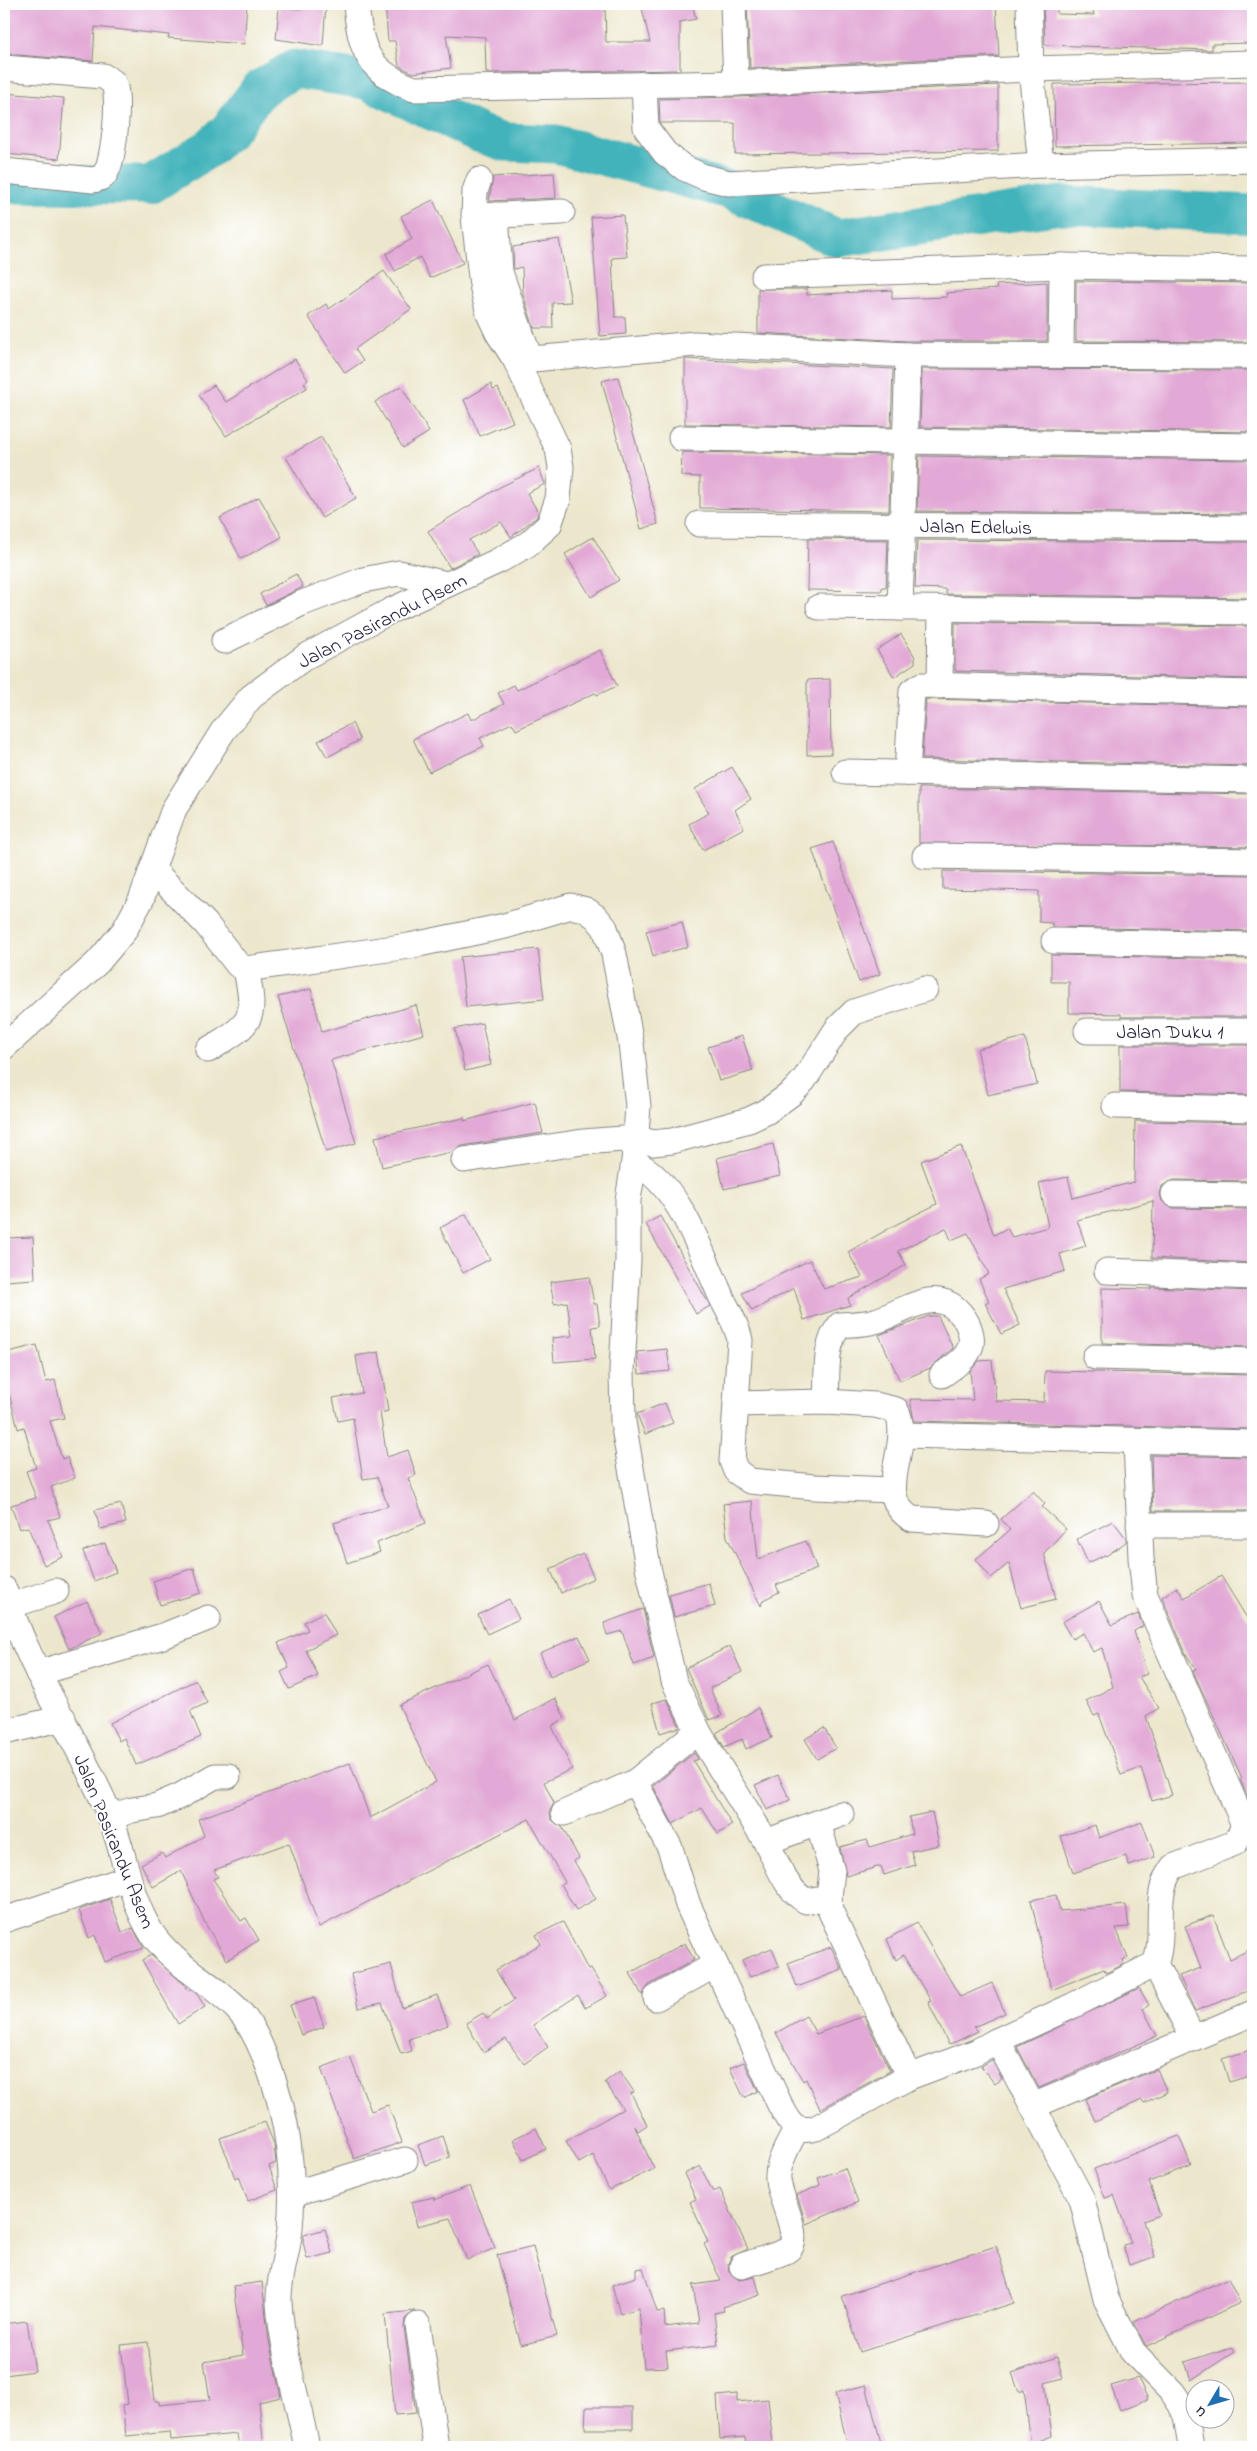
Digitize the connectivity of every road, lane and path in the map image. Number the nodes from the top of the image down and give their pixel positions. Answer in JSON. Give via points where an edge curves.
{"nodes":[{"id":1,"x":356,"y":4,"type":"edge"},
{"id":2,"x":733,"y":4,"type":"edge"},
{"id":3,"x":1029,"y":4,"type":"edge"},
{"id":4,"x":1253,"y":63,"type":"edge"},
{"id":5,"x":4,"y":68,"type":"edge"},
{"id":6,"x":1031,"y":69,"type":"junction"},
{"id":7,"x":736,"y":83,"type":"junction"},
{"id":8,"x":644,"y":84,"type":"junction"},
{"id":9,"x":1253,"y":160,"type":"edge"},
{"id":10,"x":1041,"y":165,"type":"junction"},
{"id":11,"x":4,"y":171,"type":"edge"},
{"id":12,"x":479,"y":180,"type":"dead end"},
{"id":13,"x":562,"y":212,"type":"dead end"},
{"id":14,"x":485,"y":216,"type":"junction"},
{"id":15,"x":1062,"y":266,"type":"junction"},
{"id":16,"x":1253,"y":269,"type":"edge"},
{"id":17,"x":764,"y":276,"type":"dead end"},
{"id":18,"x":1061,"y":354,"type":"junction"},
{"id":19,"x":908,"y":355,"type":"junction"},
{"id":20,"x":1253,"y":356,"type":"edge"},
{"id":21,"x":681,"y":438,"type":"dead end"},
{"id":22,"x":906,"y":441,"type":"junction"},
{"id":23,"x":1253,"y":446,"type":"edge"},
{"id":24,"x":699,"y":524,"type":"dead end"},
{"id":25,"x":903,"y":525,"type":"junction"},
{"id":26,"x":1253,"y":528,"type":"edge"},
{"id":27,"x":446,"y":584,"type":"junction"},
{"id":28,"x":819,"y":607,"type":"dead end"},
{"id":29,"x":900,"y":608,"type":"junction"},
{"id":30,"x":941,"y":608,"type":"junction"},
{"id":31,"x":1253,"y":612,"type":"edge"},
{"id":32,"x":224,"y":641,"type":"dead end"},
{"id":33,"x":940,"y":686,"type":"junction"},
{"id":34,"x":1253,"y":693,"type":"edge"},
{"id":35,"x":845,"y":772,"type":"dead end"},
{"id":36,"x":907,"y":773,"type":"junction"},
{"id":37,"x":1253,"y":780,"type":"edge"},
{"id":38,"x":925,"y":856,"type":"dead end"},
{"id":39,"x":1253,"y":861,"type":"edge"},
{"id":40,"x":153,"y":870,"type":"junction"},
{"id":41,"x":1054,"y":941,"type":"dead end"},
{"id":42,"x":1253,"y":945,"type":"edge"},
{"id":43,"x":246,"y":970,"type":"junction"},
{"id":44,"x":925,"y":988,"type":"dead end"},
{"id":45,"x":1087,"y":1031,"type":"dead end"},
{"id":46,"x":1253,"y":1031,"type":"edge"},
{"id":47,"x":4,"y":1047,"type":"edge"},
{"id":48,"x":208,"y":1050,"type":"dead end"},
{"id":49,"x":1115,"y":1106,"type":"dead end"},
{"id":50,"x":1253,"y":1109,"type":"edge"},
{"id":51,"x":635,"y":1150,"type":"junction"},
{"id":52,"x":464,"y":1160,"type":"dead end"},
{"id":53,"x":1174,"y":1194,"type":"dead end"},
{"id":54,"x":1253,"y":1195,"type":"edge"},
{"id":55,"x":1107,"y":1271,"type":"dead end"},
{"id":56,"x":1253,"y":1277,"type":"edge"},
{"id":57,"x":1094,"y":1357,"type":"dead end"},
{"id":58,"x":1253,"y":1361,"type":"edge"},
{"id":59,"x":942,"y":1376,"type":"dead end"},
{"id":60,"x":826,"y":1402,"type":"junction"},
{"id":61,"x":736,"y":1404,"type":"junction"},
{"id":62,"x":901,"y":1435,"type":"junction"},
{"id":63,"x":1136,"y":1442,"type":"junction"},
{"id":64,"x":1253,"y":1443,"type":"edge"},
{"id":65,"x":893,"y":1490,"type":"junction"},
{"id":66,"x":986,"y":1524,"type":"dead end"},
{"id":67,"x":1139,"y":1525,"type":"junction"},
{"id":68,"x":1253,"y":1525,"type":"edge"},
{"id":69,"x":56,"y":1591,"type":"dead end"},
{"id":70,"x":6,"y":1598,"type":"edge"},
{"id":71,"x":208,"y":1618,"type":"dead end"},
{"id":72,"x":38,"y":1673,"type":"junction"},
{"id":73,"x":63,"y":1718,"type":"junction"},
{"id":74,"x":698,"y":1730,"type":"junction"},
{"id":75,"x":4,"y":1732,"type":"edge"},
{"id":76,"x":228,"y":1776,"type":"dead end"},
{"id":77,"x":635,"y":1782,"type":"junction"},
{"id":78,"x":564,"y":1813,"type":"dead end"},
{"id":79,"x":841,"y":1814,"type":"dead end"},
{"id":80,"x":110,"y":1818,"type":"junction"},
{"id":81,"x":818,"y":1822,"type":"junction"},
{"id":82,"x":766,"y":1842,"type":"junction"},
{"id":83,"x":128,"y":1878,"type":"junction"},
{"id":84,"x":829,"y":1897,"type":"junction"},
{"id":85,"x":4,"y":1920,"type":"edge"},
{"id":86,"x":1154,"y":1964,"type":"junction"},
{"id":87,"x":715,"y":1965,"type":"junction"},
{"id":88,"x":656,"y":1998,"type":"dead end"},
{"id":89,"x":1253,"y":2013,"type":"edge"},
{"id":90,"x":1193,"y":2038,"type":"junction"},
{"id":91,"x":996,"y":2041,"type":"junction"},
{"id":92,"x":909,"y":2077,"type":"junction"},
{"id":93,"x":1033,"y":2106,"type":"junction"},
{"id":94,"x":797,"y":2128,"type":"junction"},
{"id":95,"x":405,"y":2160,"type":"dead end"},
{"id":96,"x":292,"y":2194,"type":"junction"},
{"id":97,"x":742,"y":2266,"type":"dead end"},
{"id":98,"x":418,"y":2325,"type":"dead end"},
{"id":99,"x":308,"y":2447,"type":"edge"},
{"id":100,"x":436,"y":2447,"type":"edge"},
{"id":101,"x":1191,"y":2447,"type":"edge"}],
"edges":[{"from":1,"to":8,"type":"street","via":[[362,43],[371,62],[396,82],[414,88]]},
{"from":2,"to":7,"type":"street"},
{"from":3,"to":6,"type":"street"},
{"from":4,"to":6,"type":"street"},
{"from":5,"to":11,"type":"street","via":[[104,76],[115,85],[117,99],[110,160],[102,177],[93,180]]},
{"from":6,"to":7,"type":"street"},
{"from":6,"to":10,"type":"street"},
{"from":7,"to":8,"type":"street"},
{"from":8,"to":10,"type":"street","via":[[646,128],[665,154],[684,168],[729,183]]},
{"from":9,"to":10,"type":"street"},
{"from":12,"to":14,"type":"street","name":"Jalan Pasirandu Asem","via":[[475,191]]},
{"from":13,"to":14,"type":"street"},
{"from":14,"to":19,"type":"street","via":[[526,351],[533,359],[695,344]]},
{"from":14,"to":27,"type":"street","name":"Jalan Pasirandu Asem","via":[[482,285],[489,314],[498,334],[516,359],[558,449],[561,467],[554,513],[540,534],[498,561]]},
{"from":15,"to":16,"type":"street"},
{"from":15,"to":17,"type":"street"},
{"from":15,"to":18,"type":"street"},
{"from":18,"to":19,"type":"street"},
{"from":18,"to":20,"type":"street"},
{"from":19,"to":22,"type":"street"},
{"from":21,"to":22,"type":"street"},
{"from":22,"to":23,"type":"street"},
{"from":22,"to":25,"type":"street"},
{"from":24,"to":25,"type":"street","name":"Jalan Edelwis"},
{"from":25,"to":26,"type":"street","name":"Jalan Edelwis"},
{"from":25,"to":29,"type":"street"},
{"from":27,"to":32,"type":"street","via":[[399,573],[363,580],[300,604]]},
{"from":27,"to":40,"type":"street","name":"Jalan Pasirandu Asem","via":[[305,657],[251,697],[223,730],[174,809]]},
{"from":28,"to":29,"type":"street"},
{"from":29,"to":30,"type":"street"},
{"from":30,"to":31,"type":"street"},
{"from":30,"to":33,"type":"street"},
{"from":33,"to":34,"type":"street"},
{"from":33,"to":36,"type":"street","via":[[922,685],[912,691]]},
{"from":35,"to":36,"type":"street"},
{"from":36,"to":37,"type":"street"},
{"from":38,"to":39,"type":"street"},
{"from":40,"to":43,"type":"street"},
{"from":40,"to":47,"type":"street","name":"Jalan Pasirandu Asem","via":[[124,932],[98,962]]},
{"from":41,"to":42,"type":"street"},
{"from":43,"to":48,"type":"street","via":[[252,998],[251,1015],[244,1028]]},
{"from":43,"to":51,"type":"street","via":[[409,946],[505,926],[571,906],[586,910],[605,928],[614,954],[636,1075]]},
{"from":44,"to":51,"type":"street","via":[[854,1012],[837,1030],[804,1080],[766,1112],[748,1120],[653,1142]]},
{"from":45,"to":46,"type":"street","name":"Jalan Duku 1"},
{"from":49,"to":50,"type":"street"},
{"from":51,"to":52,"type":"street","via":[[540,1147]]},
{"from":51,"to":61,"type":"street","via":[[646,1168],[663,1185],[696,1237],[738,1331]]},
{"from":51,"to":74,"type":"street","via":[[628,1200],[622,1370],[624,1422],[648,1566],[674,1681]]},
{"from":53,"to":54,"type":"street"},
{"from":55,"to":56,"type":"street"},
{"from":57,"to":58,"type":"street"},
{"from":59,"to":60,"type":"street","via":[[966,1356],[972,1339],[970,1329],[959,1312],[949,1302],[934,1299],[875,1321],[840,1325],[833,1333],[828,1351]]},
{"from":60,"to":61,"type":"street"},
{"from":60,"to":62,"type":"street","via":[[875,1405],[896,1410]]},
{"from":61,"to":65,"type":"street","via":[[732,1462],[736,1471],[750,1481]]},
{"from":62,"to":63,"type":"street"},
{"from":62,"to":65,"type":"street"},
{"from":63,"to":64,"type":"street"},
{"from":63,"to":67,"type":"street"},
{"from":65,"to":66,"type":"street","via":[[895,1504],[912,1519]]},
{"from":67,"to":68,"type":"street"},
{"from":67,"to":86,"type":"street","via":[[1149,1607],[1242,1820],[1243,1829],[1235,1843],[1173,1867],[1168,1873],[1162,1896],[1160,1946]]},
{"from":69,"to":70,"type":"street"},
{"from":70,"to":72,"type":"street","name":"Jalan Pasirandu Asem"},
{"from":71,"to":72,"type":"street","via":[[163,1636]]},
{"from":72,"to":73,"type":"street","name":"Jalan Pasirandu Asem"},
{"from":73,"to":75,"type":"street"},
{"from":73,"to":80,"type":"street","name":"Jalan Pasirandu Asem"},
{"from":74,"to":77,"type":"street"},
{"from":74,"to":82,"type":"street"},
{"from":76,"to":80,"type":"street","via":[[215,1776],[157,1806]]},
{"from":77,"to":78,"type":"street"},
{"from":77,"to":87,"type":"street","via":[[670,1848],[688,1905]]},
{"from":79,"to":81,"type":"street"},
{"from":80,"to":83,"type":"street","name":"Jalan Pasirandu Asem"},
{"from":81,"to":82,"type":"street"},
{"from":81,"to":84,"type":"street","via":[[832,1871]]},
{"from":82,"to":84,"type":"street","via":[[788,1886],[796,1895],[806,1901]]},
{"from":83,"to":85,"type":"street"},
{"from":83,"to":96,"type":"street","name":"Jalan Pasirandu Asem","via":[[152,1934],[238,2011],[256,2036],[276,2085],[288,2144]]},
{"from":84,"to":92,"type":"street","via":[[830,1910]]},
{"from":86,"to":90,"type":"street"},
{"from":86,"to":91,"type":"street"},
{"from":87,"to":88,"type":"street"},
{"from":87,"to":94,"type":"street","via":[[780,2105]]},
{"from":89,"to":90,"type":"street"},
{"from":90,"to":93,"type":"street"},
{"from":91,"to":92,"type":"street","via":[[976,2052]]},
{"from":91,"to":93,"type":"street"},
{"from":92,"to":94,"type":"street","via":[[816,2128]]},
{"from":93,"to":101,"type":"street","via":[[1082,2199],[1106,2299],[1133,2352],[1173,2393],[1181,2406]]},
{"from":94,"to":97,"type":"street","via":[[778,2173],[794,2242],[788,2250]]},
{"from":95,"to":96,"type":"street"},
{"from":96,"to":99,"type":"street","name":"Jalan Pasirandu Asem","via":[[280,2303]]},
{"from":98,"to":100,"type":"street"}]}
